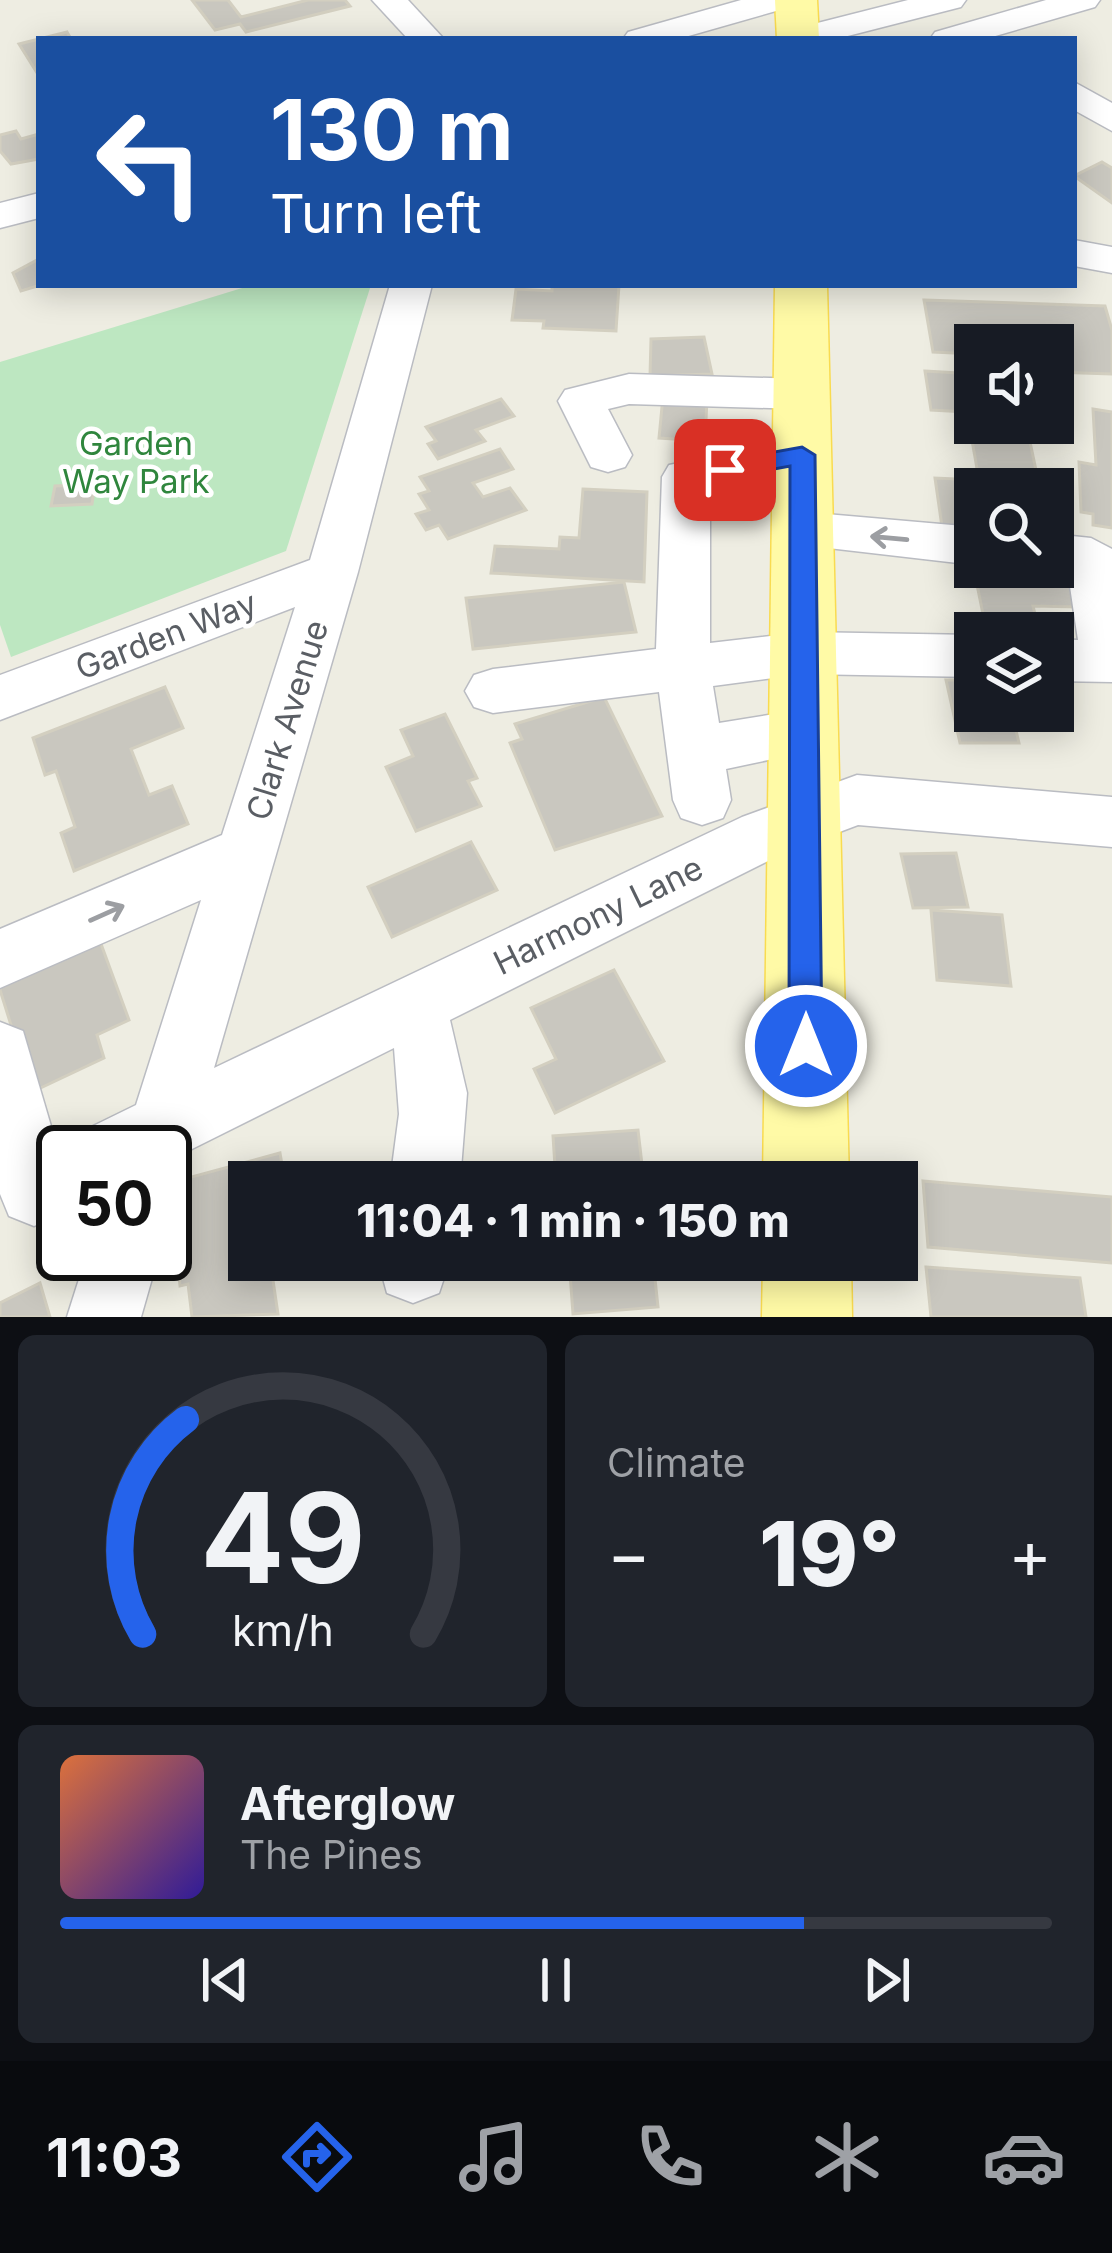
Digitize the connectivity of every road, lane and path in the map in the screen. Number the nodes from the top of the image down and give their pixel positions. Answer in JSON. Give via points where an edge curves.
{"nodes":[{"id":1,"x":388,"y":0,"type":"edge"},
{"id":2,"x":778,"y":0,"type":"edge"},
{"id":3,"x":796,"y":0,"type":"edge"},
{"id":4,"x":949,"y":0,"type":"edge"},
{"id":5,"x":1083,"y":0,"type":"edge"},
{"id":6,"x":650,"y":24,"type":"edge"},
{"id":7,"x":424,"y":36,"type":"edge"},
{"id":8,"x":798,"y":36,"type":"edge"},
{"id":9,"x":806,"y":36,"type":"edge"},
{"id":10,"x":957,"y":36,"type":"edge"},
{"id":11,"x":1112,"y":75,"type":"edge"},
{"id":12,"x":1077,"y":88,"type":"edge"},
{"id":13,"x":1077,"y":91,"type":"edge"},
{"id":14,"x":1112,"y":120,"type":"edge"},
{"id":15,"x":36,"y":206,"type":"edge"},
{"id":16,"x":0,"y":216,"type":"edge"},
{"id":17,"x":1077,"y":254,"type":"edge"},
{"id":18,"x":1112,"y":260,"type":"edge"},
{"id":19,"x":410,"y":288,"type":"edge"},
{"id":20,"x":801,"y":288,"type":"edge"},
{"id":21,"x":802,"y":394,"type":"junction"},
{"id":22,"x":608,"y":454,"type":"dead end"},
{"id":23,"x":802,"y":455,"type":"junction"},
{"id":24,"x":803,"y":530,"type":"junction"},
{"id":25,"x":954,"y":544,"type":"edge"},
{"id":26,"x":1074,"y":555,"type":"edge"},
{"id":27,"x":332,"y":572,"type":"junction"},
{"id":28,"x":804,"y":653,"type":"junction"},
{"id":29,"x":954,"y":656,"type":"edge"},
{"id":30,"x":1074,"y":660,"type":"edge"},
{"id":31,"x":683,"y":668,"type":"junction"},
{"id":32,"x":494,"y":692,"type":"dead end"},
{"id":33,"x":0,"y":698,"type":"edge"},
{"id":34,"x":805,"y":732,"type":"junction"},
{"id":35,"x":805,"y":818,"type":"junction"},
{"id":36,"x":1112,"y":822,"type":"edge"},
{"id":37,"x":246,"y":852,"type":"junction"},
{"id":38,"x":0,"y":959,"type":"edge"},
{"id":39,"x":412,"y":1006,"type":"junction"},
{"id":40,"x":0,"y":1054,"type":"edge"},
{"id":41,"x":150,"y":1125,"type":"edge"},
{"id":42,"x":180,"y":1125,"type":"edge"},
{"id":43,"x":427,"y":1161,"type":"edge"},
{"id":44,"x":806,"y":1161,"type":"edge"},
{"id":45,"x":32,"y":1192,"type":"edge"},
{"id":46,"x":115,"y":1281,"type":"edge"},
{"id":47,"x":807,"y":1281,"type":"edge"},
{"id":48,"x":104,"y":1317,"type":"edge"},
{"id":49,"x":807,"y":1317,"type":"edge"}],
"edges":[{"from":1,"to":7,"type":"street"},
{"from":2,"to":6,"type":"street"},
{"from":3,"to":8,"type":"main road"},
{"from":4,"to":9,"type":"street"},
{"from":5,"to":10,"type":"street"},
{"from":11,"to":12,"type":"street"},
{"from":13,"to":14,"type":"street"},
{"from":15,"to":16,"type":"street"},
{"from":17,"to":18,"type":"street"},
{"from":19,"to":27,"type":"street","name":"Clark Avenue"},
{"from":20,"to":21,"type":"main road"},
{"from":21,"to":22,"type":"street","via":[[629,389],[581,401]]},
{"from":21,"to":23,"type":"main road"},
{"from":23,"to":24,"type":"main road"},
{"from":23,"to":31,"type":"street","via":[[686,477]]},
{"from":25,"to":24,"type":"street","one_way":true},
{"from":24,"to":28,"type":"main road"},
{"from":26,"to":30,"type":"street","via":[[1091,557],[1109,662]]},
{"from":27,"to":33,"type":"street","name":"Garden Way"},
{"from":27,"to":37,"type":"street","name":"Clark Avenue"},
{"from":28,"to":29,"type":"street"},
{"from":28,"to":31,"type":"street"},
{"from":28,"to":34,"type":"main road"},
{"from":31,"to":32,"type":"street"},
{"from":31,"to":34,"type":"street","via":[[698,776]]},
{"from":34,"to":35,"type":"main road"},
{"from":35,"to":36,"type":"street","name":"Harmony Lane","via":[[857,800]]},
{"from":35,"to":39,"type":"street","name":"Harmony Lane"},
{"from":35,"to":44,"type":"main road"},
{"from":38,"to":37,"type":"street","one_way":true},
{"from":37,"to":41,"type":"street","name":"Clark Avenue"},
{"from":39,"to":42,"type":"street","name":"Harmony Lane"},
{"from":39,"to":43,"type":"street","via":[[431,1047]]},
{"from":40,"to":45,"type":"street"},
{"from":46,"to":48,"type":"street"},
{"from":47,"to":49,"type":"main road"}]}
